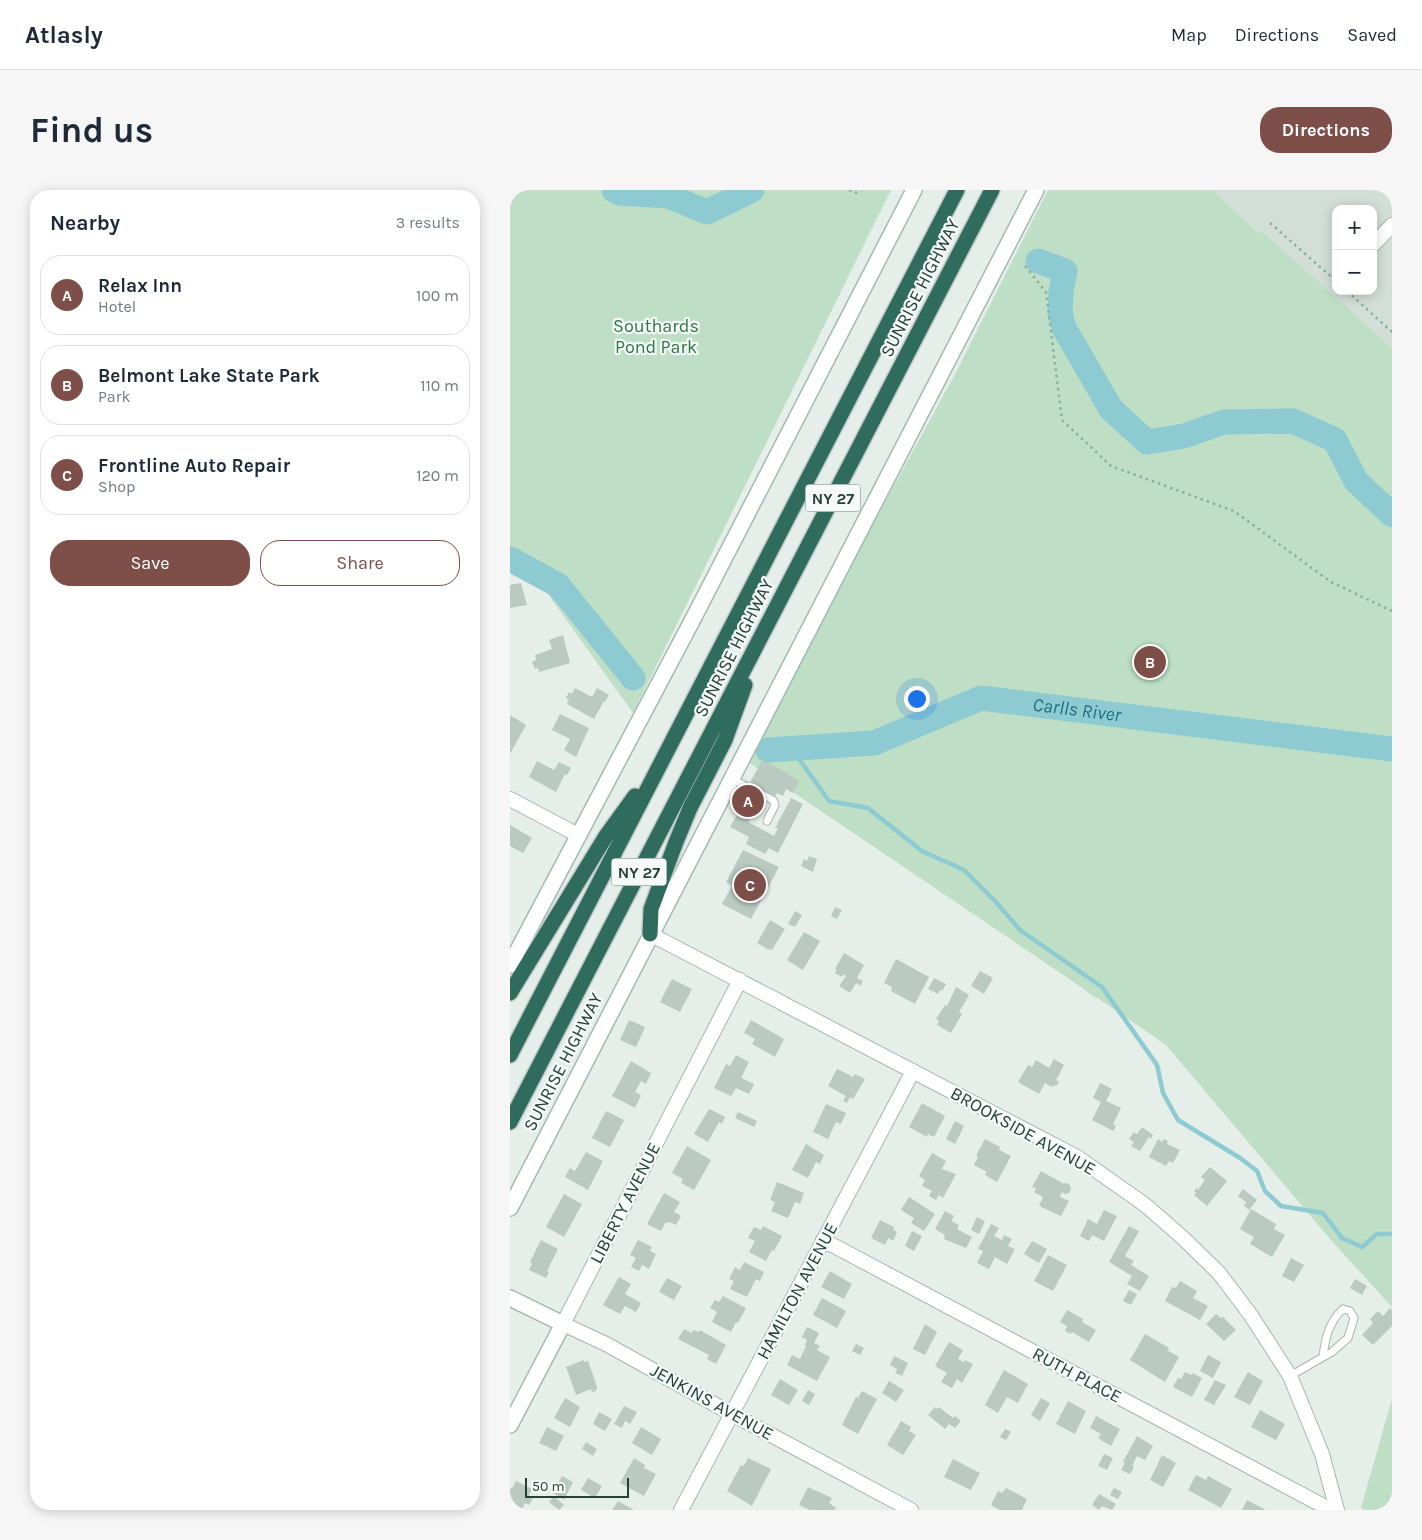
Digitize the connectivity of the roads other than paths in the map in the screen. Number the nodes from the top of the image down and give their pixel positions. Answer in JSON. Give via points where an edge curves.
{"nodes":[{"id":1,"x":914,"y":190,"type":"edge"},
{"id":2,"x":957,"y":190,"type":"edge"},
{"id":3,"x":992,"y":190,"type":"edge"},
{"id":4,"x":1036,"y":190,"type":"edge"},
{"id":5,"x":1392,"y":225,"type":"edge"},
{"id":6,"x":1377,"y":241,"type":"edge"},
{"id":7,"x":768,"y":622,"type":"junction"},
{"id":8,"x":668,"y":750,"type":"junction"},
{"id":9,"x":731,"y":778,"type":"junction"},
{"id":10,"x":510,"y":799,"type":"edge"},
{"id":11,"x":767,"y":821,"type":"dead end"},
{"id":12,"x":578,"y":834,"type":"junction"},
{"id":13,"x":650,"y":934,"type":"junction"},
{"id":14,"x":510,"y":964,"type":"edge"},
{"id":15,"x":740,"y":980,"type":"junction"},
{"id":16,"x":510,"y":993,"type":"edge"},
{"id":17,"x":510,"y":1055,"type":"edge"},
{"id":18,"x":913,"y":1071,"type":"junction"},
{"id":19,"x":510,"y":1122,"type":"edge"},
{"id":20,"x":510,"y":1208,"type":"edge"},
{"id":21,"x":823,"y":1240,"type":"junction"},
{"id":22,"x":510,"y":1298,"type":"edge"},
{"id":23,"x":562,"y":1324,"type":"junction"},
{"id":24,"x":1323,"y":1357,"type":"junction"},
{"id":25,"x":1290,"y":1376,"type":"junction"},
{"id":26,"x":732,"y":1414,"type":"junction"},
{"id":27,"x":510,"y":1425,"type":"edge"},
{"id":28,"x":681,"y":1510,"type":"edge"},
{"id":29,"x":911,"y":1510,"type":"edge"},
{"id":30,"x":1331,"y":1510,"type":"edge"},
{"id":31,"x":1337,"y":1510,"type":"edge"}],
"edges":[{"from":1,"to":12,"type":"main road","via":[[692,621]]},
{"from":2,"to":8,"type":"highway","name":"SUNRISE HIGHWAY","number":"NY 27"},
{"from":3,"to":7,"type":"highway","name":"SUNRISE HIGHWAY","number":"NY 27"},
{"from":4,"to":9,"type":"main road","name":"SUNRISE HIGHWAY"},
{"from":5,"to":6,"type":"street"},
{"from":7,"to":13,"type":"highway","via":[[725,740],[676,842],[651,909]]},
{"from":7,"to":19,"type":"highway","name":"SUNRISE HIGHWAY","number":"NY 27"},
{"from":8,"to":16,"type":"highway","via":[[606,836]]},
{"from":8,"to":17,"type":"highway","name":"SUNRISE HIGHWAY","number":"NY 27"},
{"from":9,"to":11,"type":"lane","via":[[773,800]]},
{"from":9,"to":13,"type":"main road","name":"SUNRISE HIGHWAY"},
{"from":10,"to":12,"type":"street"},
{"from":12,"to":14,"type":"main road"},
{"from":13,"to":15,"type":"street","name":"BROOKSIDE AVENUE"},
{"from":13,"to":20,"type":"main road","name":"SUNRISE HIGHWAY"},
{"from":15,"to":18,"type":"street","name":"BROOKSIDE AVENUE"},
{"from":15,"to":23,"type":"street","name":"LIBERTY AVENUE"},
{"from":18,"to":21,"type":"street","name":"HAMILTON AVENUE"},
{"from":18,"to":25,"type":"street","name":"BROOKSIDE AVENUE","via":[[1077,1156],[1144,1204],[1219,1273]]},
{"from":21,"to":26,"type":"street","name":"HAMILTON AVENUE"},
{"from":21,"to":30,"type":"street","name":"RUTH PLACE"},
{"from":22,"to":23,"type":"main road","name":"JENKINS AVENUE"},
{"from":23,"to":26,"type":"street","name":"JENKINS AVENUE","via":[[606,1344]]},
{"from":23,"to":27,"type":"main road","name":"LIBERTY AVENUE"},
{"from":24,"to":24,"type":"lane","via":[[1348,1338],[1354,1318],[1350,1311],[1343,1309],[1336,1315],[1325,1339]]},
{"from":24,"to":25,"type":"lane"},
{"from":25,"to":31,"type":"street","name":"BROOKSIDE AVENUE","via":[[1322,1454]]},
{"from":26,"to":28,"type":"street","name":"HAMILTON AVENUE"},
{"from":26,"to":29,"type":"street","name":"JENKINS AVENUE"}]}
